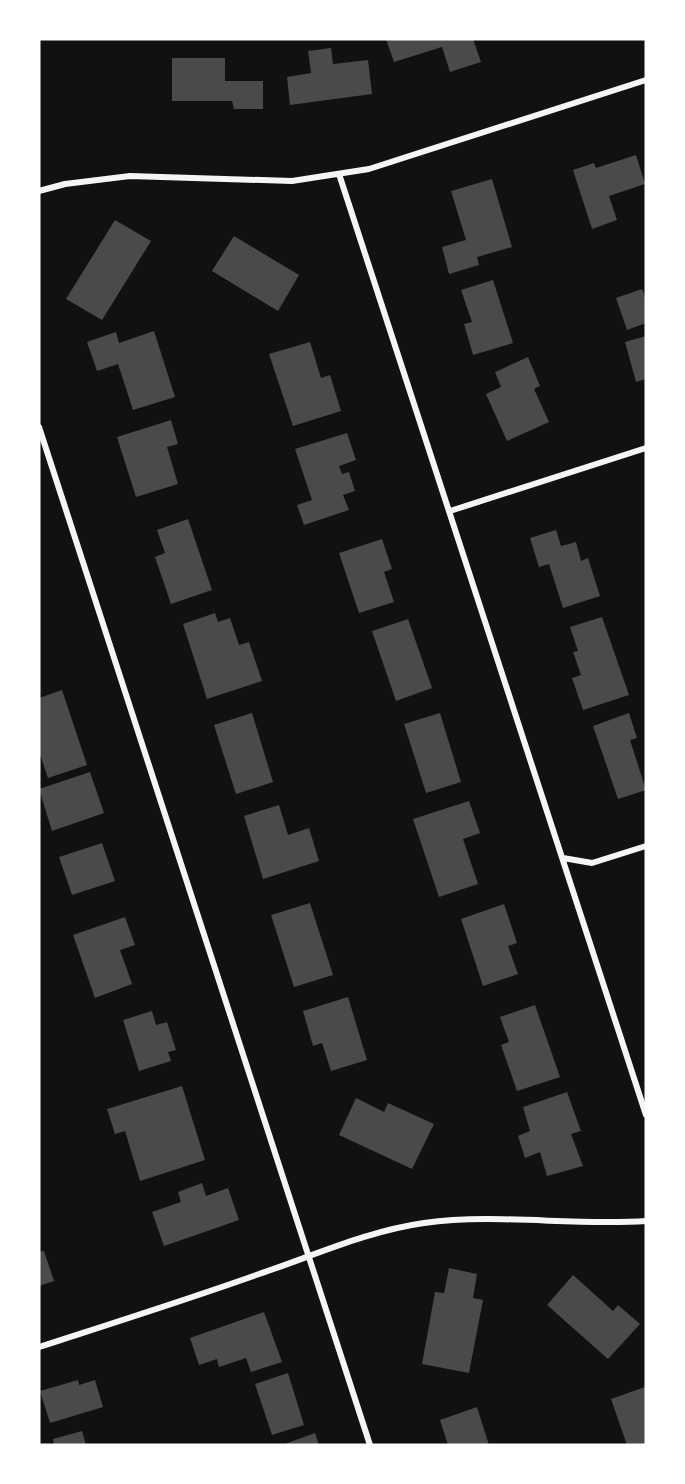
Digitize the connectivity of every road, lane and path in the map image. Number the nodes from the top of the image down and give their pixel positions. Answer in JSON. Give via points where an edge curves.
{"nodes":[{"id":1,"x":646,"y":80,"type":"edge"},
{"id":2,"x":339,"y":174,"type":"junction"},
{"id":3,"x":39,"y":191,"type":"edge"},
{"id":4,"x":39,"y":427,"type":"edge"},
{"id":5,"x":646,"y":448,"type":"edge"},
{"id":6,"x":450,"y":511,"type":"junction"},
{"id":7,"x":646,"y":846,"type":"edge"},
{"id":8,"x":562,"y":858,"type":"junction"},
{"id":9,"x":646,"y":1115,"type":"edge"},
{"id":10,"x":646,"y":1221,"type":"edge"},
{"id":11,"x":311,"y":1256,"type":"junction"},
{"id":12,"x":39,"y":1347,"type":"edge"},
{"id":13,"x":370,"y":1445,"type":"edge"}],
"edges":[{"from":1,"to":2,"type":"street","via":[[401,161]]},
{"from":2,"to":3,"type":"street","via":[[292,181],[130,176]]},
{"from":2,"to":6,"type":"street"},
{"from":4,"to":11,"type":"street"},
{"from":5,"to":6,"type":"street"},
{"from":6,"to":8,"type":"street"},
{"from":7,"to":8,"type":"street","via":[[592,863]]},
{"from":8,"to":9,"type":"street"},
{"from":10,"to":11,"type":"street","via":[[610,1224],[476,1219],[423,1223],[358,1238]]},
{"from":11,"to":12,"type":"street"},
{"from":11,"to":13,"type":"street"}]}
